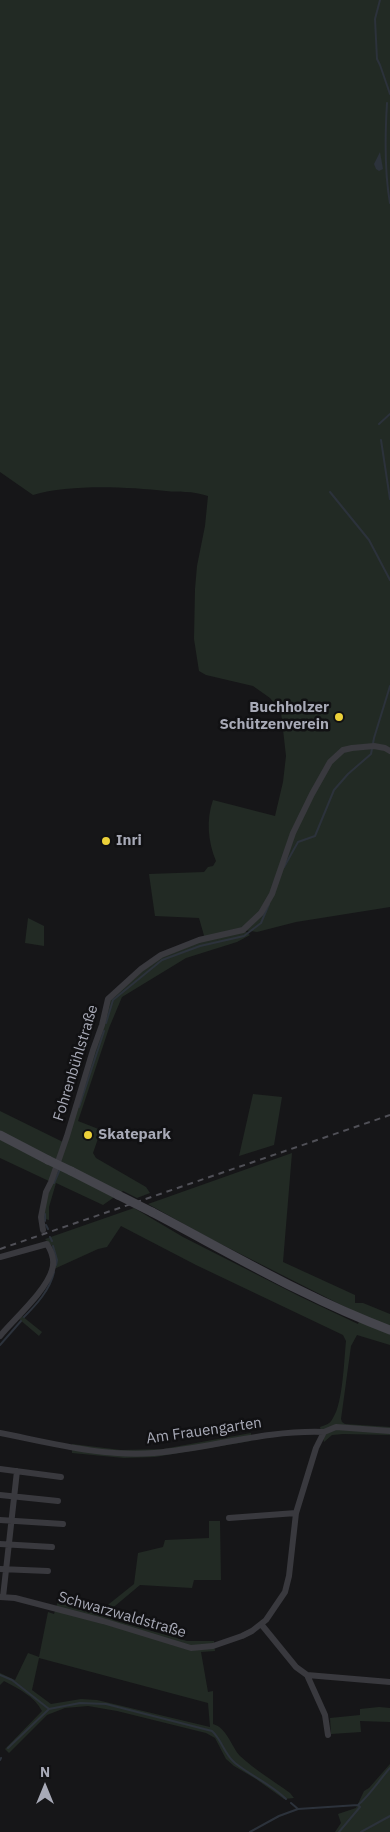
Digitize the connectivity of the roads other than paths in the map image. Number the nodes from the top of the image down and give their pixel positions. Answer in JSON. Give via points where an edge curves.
{"nodes":[{"id":1,"x":390,"y":751,"type":"edge"},
{"id":2,"x":0,"y":1135,"type":"edge"},
{"id":3,"x":43,"y":1230,"type":"dead end"},
{"id":4,"x":0,"y":1257,"type":"edge"},
{"id":5,"x":390,"y":1330,"type":"edge"},
{"id":6,"x":1,"y":1333,"type":"edge"},
{"id":7,"x":390,"y":1431,"type":"edge"},
{"id":8,"x":324,"y":1432,"type":"junction"},
{"id":9,"x":0,"y":1433,"type":"edge"},
{"id":10,"x":0,"y":1469,"type":"edge"},
{"id":11,"x":17,"y":1470,"type":"junction"},
{"id":12,"x":61,"y":1476,"type":"dead end"},
{"id":13,"x":0,"y":1496,"type":"edge"},
{"id":14,"x":13,"y":1496,"type":"junction"},
{"id":15,"x":58,"y":1500,"type":"dead end"},
{"id":16,"x":296,"y":1513,"type":"junction"},
{"id":17,"x":229,"y":1518,"type":"dead end"},
{"id":18,"x":0,"y":1520,"type":"edge"},
{"id":19,"x":10,"y":1520,"type":"junction"},
{"id":20,"x":63,"y":1524,"type":"dead end"},
{"id":21,"x":0,"y":1544,"type":"edge"},
{"id":22,"x":9,"y":1545,"type":"junction"},
{"id":23,"x":52,"y":1547,"type":"dead end"},
{"id":24,"x":3,"y":1569,"type":"edge"},
{"id":25,"x":48,"y":1571,"type":"dead end"},
{"id":26,"x":2,"y":1597,"type":"edge"},
{"id":27,"x":260,"y":1624,"type":"junction"},
{"id":28,"x":307,"y":1675,"type":"junction"},
{"id":29,"x":390,"y":1682,"type":"edge"},
{"id":30,"x":328,"y":1735,"type":"dead end"}],
"edges":[{"from":1,"to":3,"type":"street","name":"Fohrenbühlstraße","via":[[373,746],[352,748],[342,750],[330,762],[288,846],[272,894],[262,913],[243,930],[199,940],[161,956],[141,969],[108,999],[67,1136],[46,1192],[41,1217]]},
{"from":2,"to":5,"type":"main road","bridge":true,"via":[[341,1310]]},
{"from":4,"to":6,"type":"street","via":[[47,1244],[53,1260],[52,1271],[44,1285]]},
{"from":7,"to":8,"type":"street","via":[[336,1427]]},
{"from":8,"to":9,"type":"street","name":"Am Frauengarten","via":[[297,1431],[136,1454],[73,1448]]},
{"from":8,"to":16,"type":"street","name":"Schwarzwaldstraße"},
{"from":10,"to":11,"type":"street"},
{"from":11,"to":12,"type":"street"},
{"from":11,"to":14,"type":"street"},
{"from":13,"to":14,"type":"street"},
{"from":14,"to":15,"type":"street"},
{"from":14,"to":19,"type":"street"},
{"from":16,"to":17,"type":"street"},
{"from":16,"to":27,"type":"street","name":"Schwarzwaldstraße","via":[[285,1592]]},
{"from":18,"to":19,"type":"street"},
{"from":19,"to":20,"type":"street"},
{"from":19,"to":22,"type":"street"},
{"from":21,"to":22,"type":"street"},
{"from":22,"to":23,"type":"street"},
{"from":22,"to":24,"type":"street"},
{"from":24,"to":25,"type":"street"},
{"from":24,"to":26,"type":"street"},
{"from":26,"to":27,"type":"street","name":"Schwarzwaldstraße","via":[[103,1621],[191,1648],[213,1646],[242,1636]]},
{"from":27,"to":28,"type":"street","via":[[296,1667]]},
{"from":28,"to":29,"type":"street"},
{"from":28,"to":30,"type":"street","via":[[325,1714]]}]}
